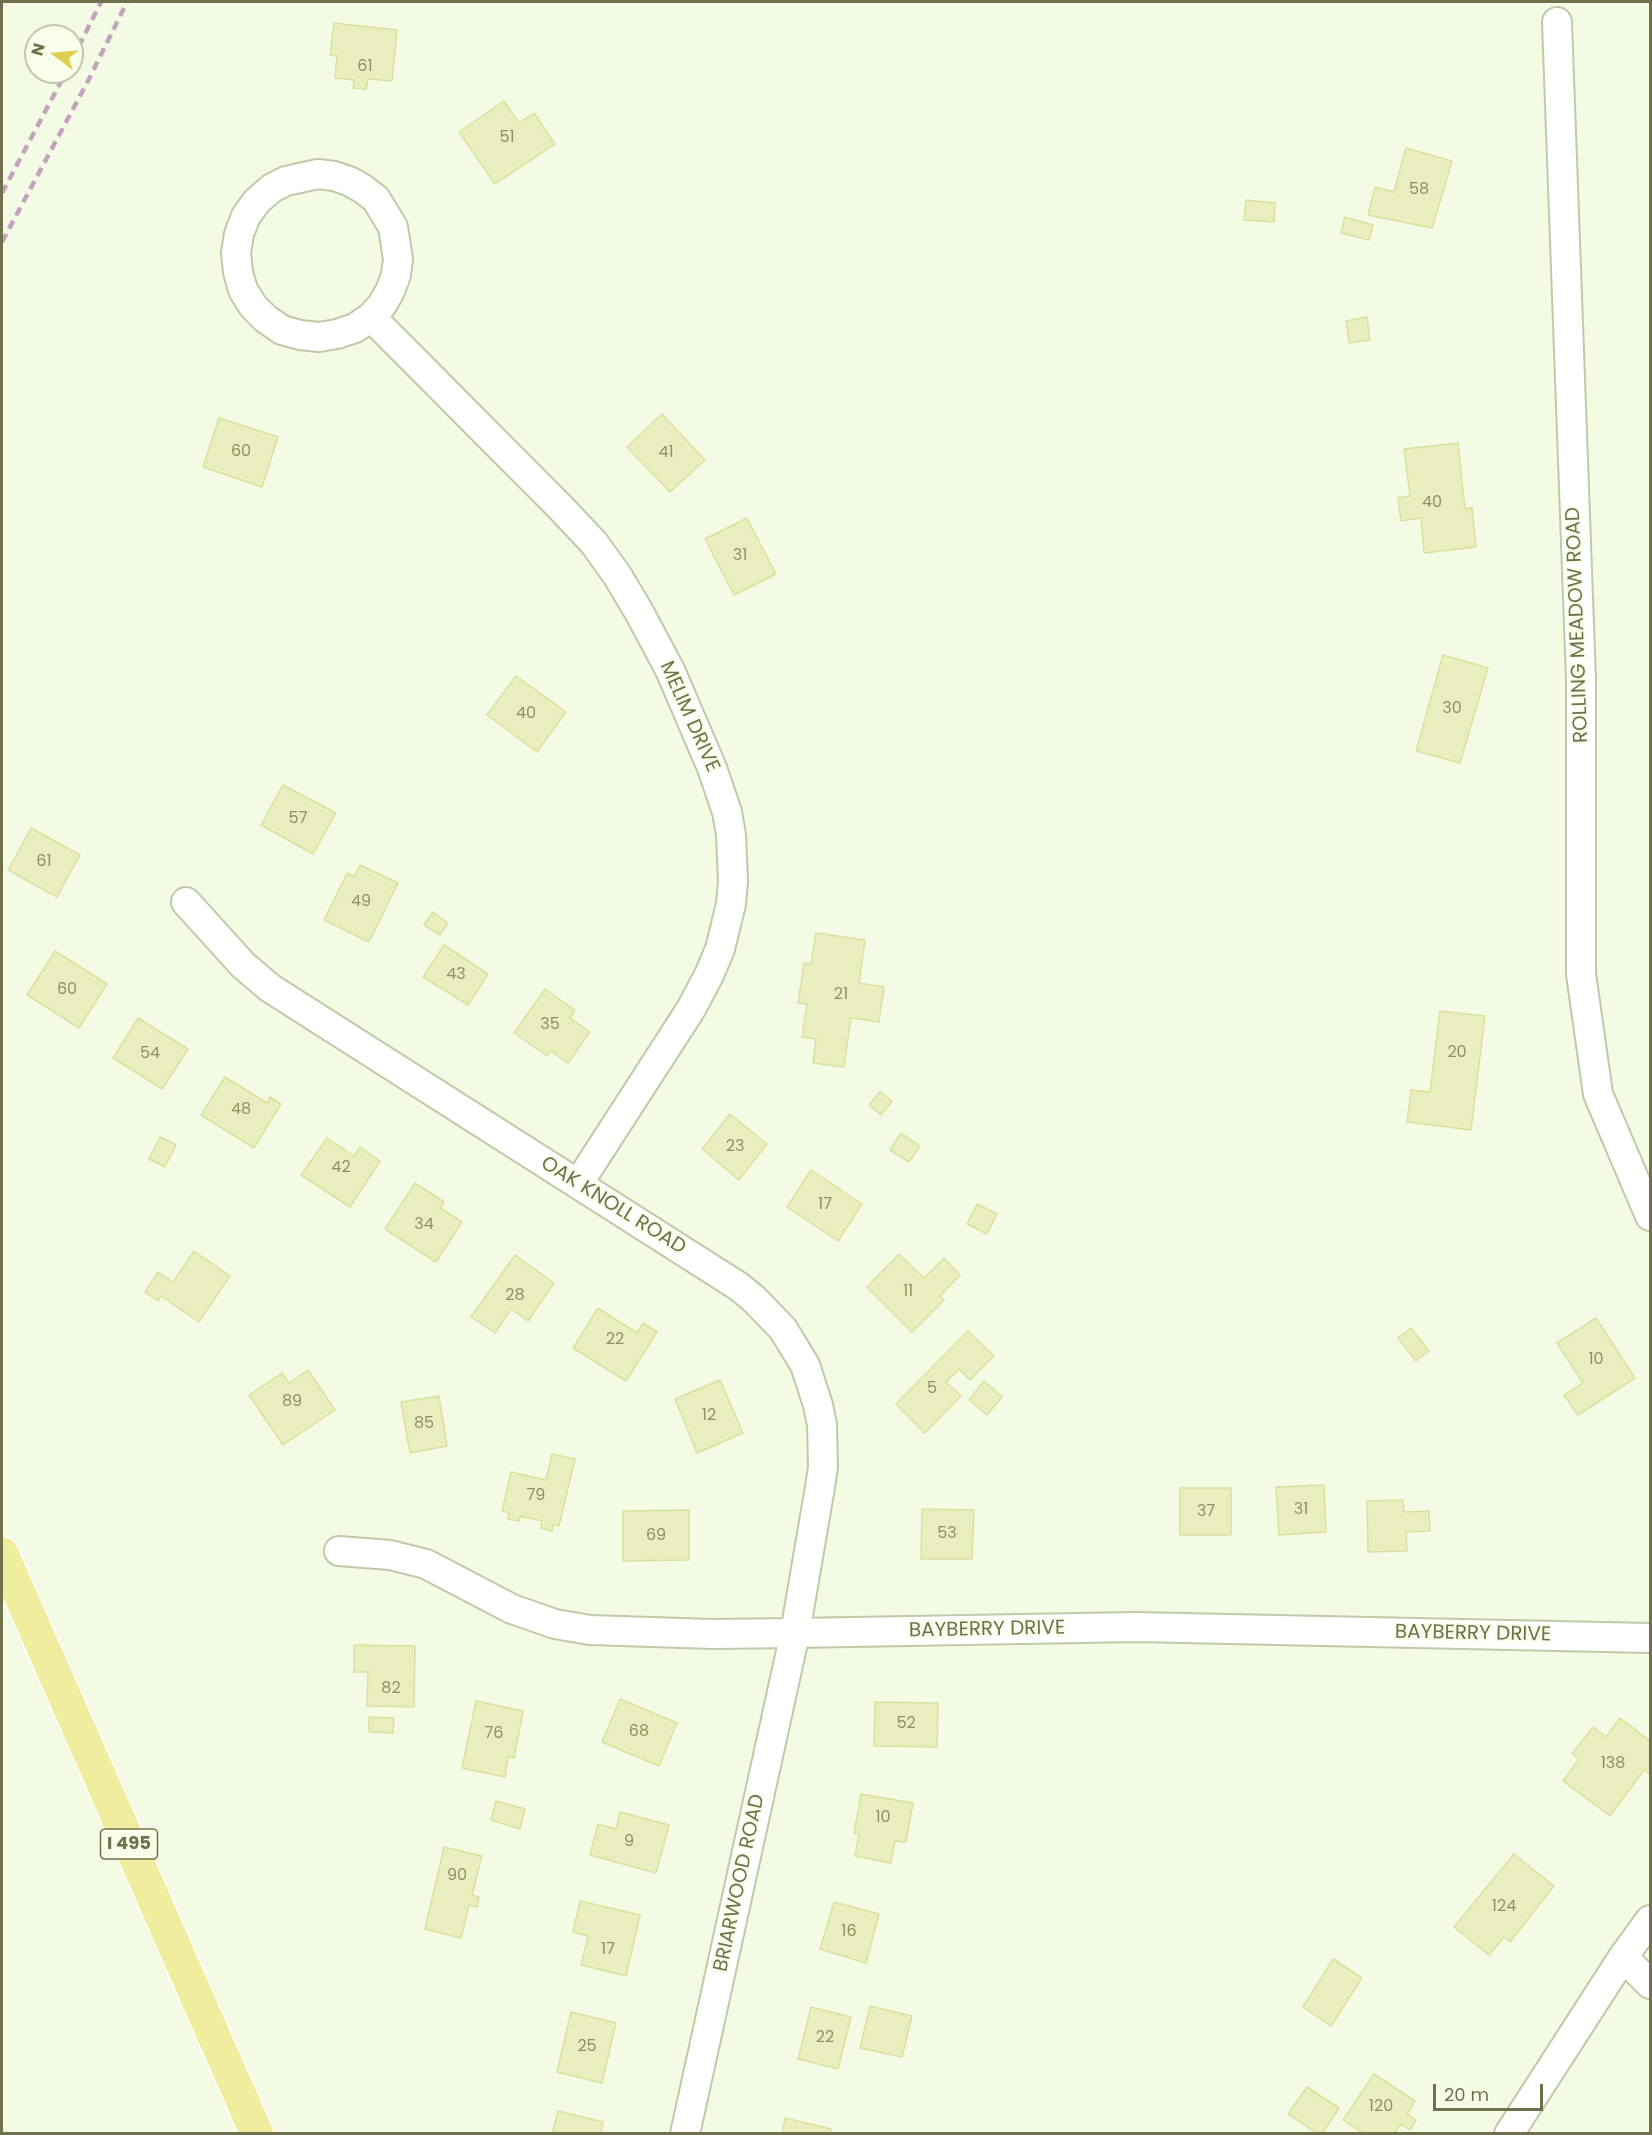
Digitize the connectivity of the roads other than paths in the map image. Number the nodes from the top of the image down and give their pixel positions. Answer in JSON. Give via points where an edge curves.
{"nodes":[{"id":1,"x":1557,"y":22,"type":"dead end"},
{"id":2,"x":371,"y":316,"type":"junction"},
{"id":3,"x":186,"y":902,"type":"dead end"},
{"id":4,"x":578,"y":1184,"type":"junction"},
{"id":5,"x":1650,"y":1216,"type":"edge"},
{"id":6,"x":339,"y":1551,"type":"dead end"},
{"id":7,"x":2,"y":1554,"type":"edge"},
{"id":8,"x":795,"y":1634,"type":"junction"},
{"id":9,"x":1650,"y":1638,"type":"edge"},
{"id":10,"x":1650,"y":1920,"type":"edge"},
{"id":11,"x":1623,"y":1958,"type":"junction"},
{"id":12,"x":1650,"y":1984,"type":"edge"},
{"id":13,"x":257,"y":2133,"type":"edge"},
{"id":14,"x":685,"y":2133,"type":"edge"},
{"id":15,"x":1509,"y":2133,"type":"edge"}],
"edges":[{"from":1,"to":5,"type":"street","name":"ROLLING MEADOW ROAD","via":[[1581,680],[1581,975],[1598,1094]]},
{"from":2,"to":2,"type":"street","via":[[355,328],[319,337],[282,330],[266,320],[243,290],[236,253],[246,216],[257,201],[294,178],[318,174],[349,181],[376,200],[393,227],[398,259],[390,291]]},
{"from":2,"to":4,"type":"street","name":"MELIM DRIVE","via":[[561,508],[617,575],[670,670],[717,779],[727,812],[733,881],[716,958],[691,1009]]},
{"from":3,"to":4,"type":"street","name":"OAK KNOLL ROAD","via":[[243,966],[270,988]]},
{"from":4,"to":8,"type":"street","name":"OAK KNOLL ROAD","via":[[738,1286],[783,1329],[805,1365],[820,1415],[824,1446]]},
{"from":6,"to":8,"type":"street","name":"BAYBERRY DRIVE","via":[[426,1564],[512,1609],[555,1624],[590,1630]]},
{"from":7,"to":13,"type":"highway","number":"I 495"},
{"from":8,"to":9,"type":"street","name":"BAYBERRY DRIVE","via":[[1136,1627]]},
{"from":8,"to":14,"type":"street","name":"BRIARWOOD ROAD"},
{"from":10,"to":11,"type":"street"},
{"from":11,"to":12,"type":"street"},
{"from":11,"to":15,"type":"street"}]}
